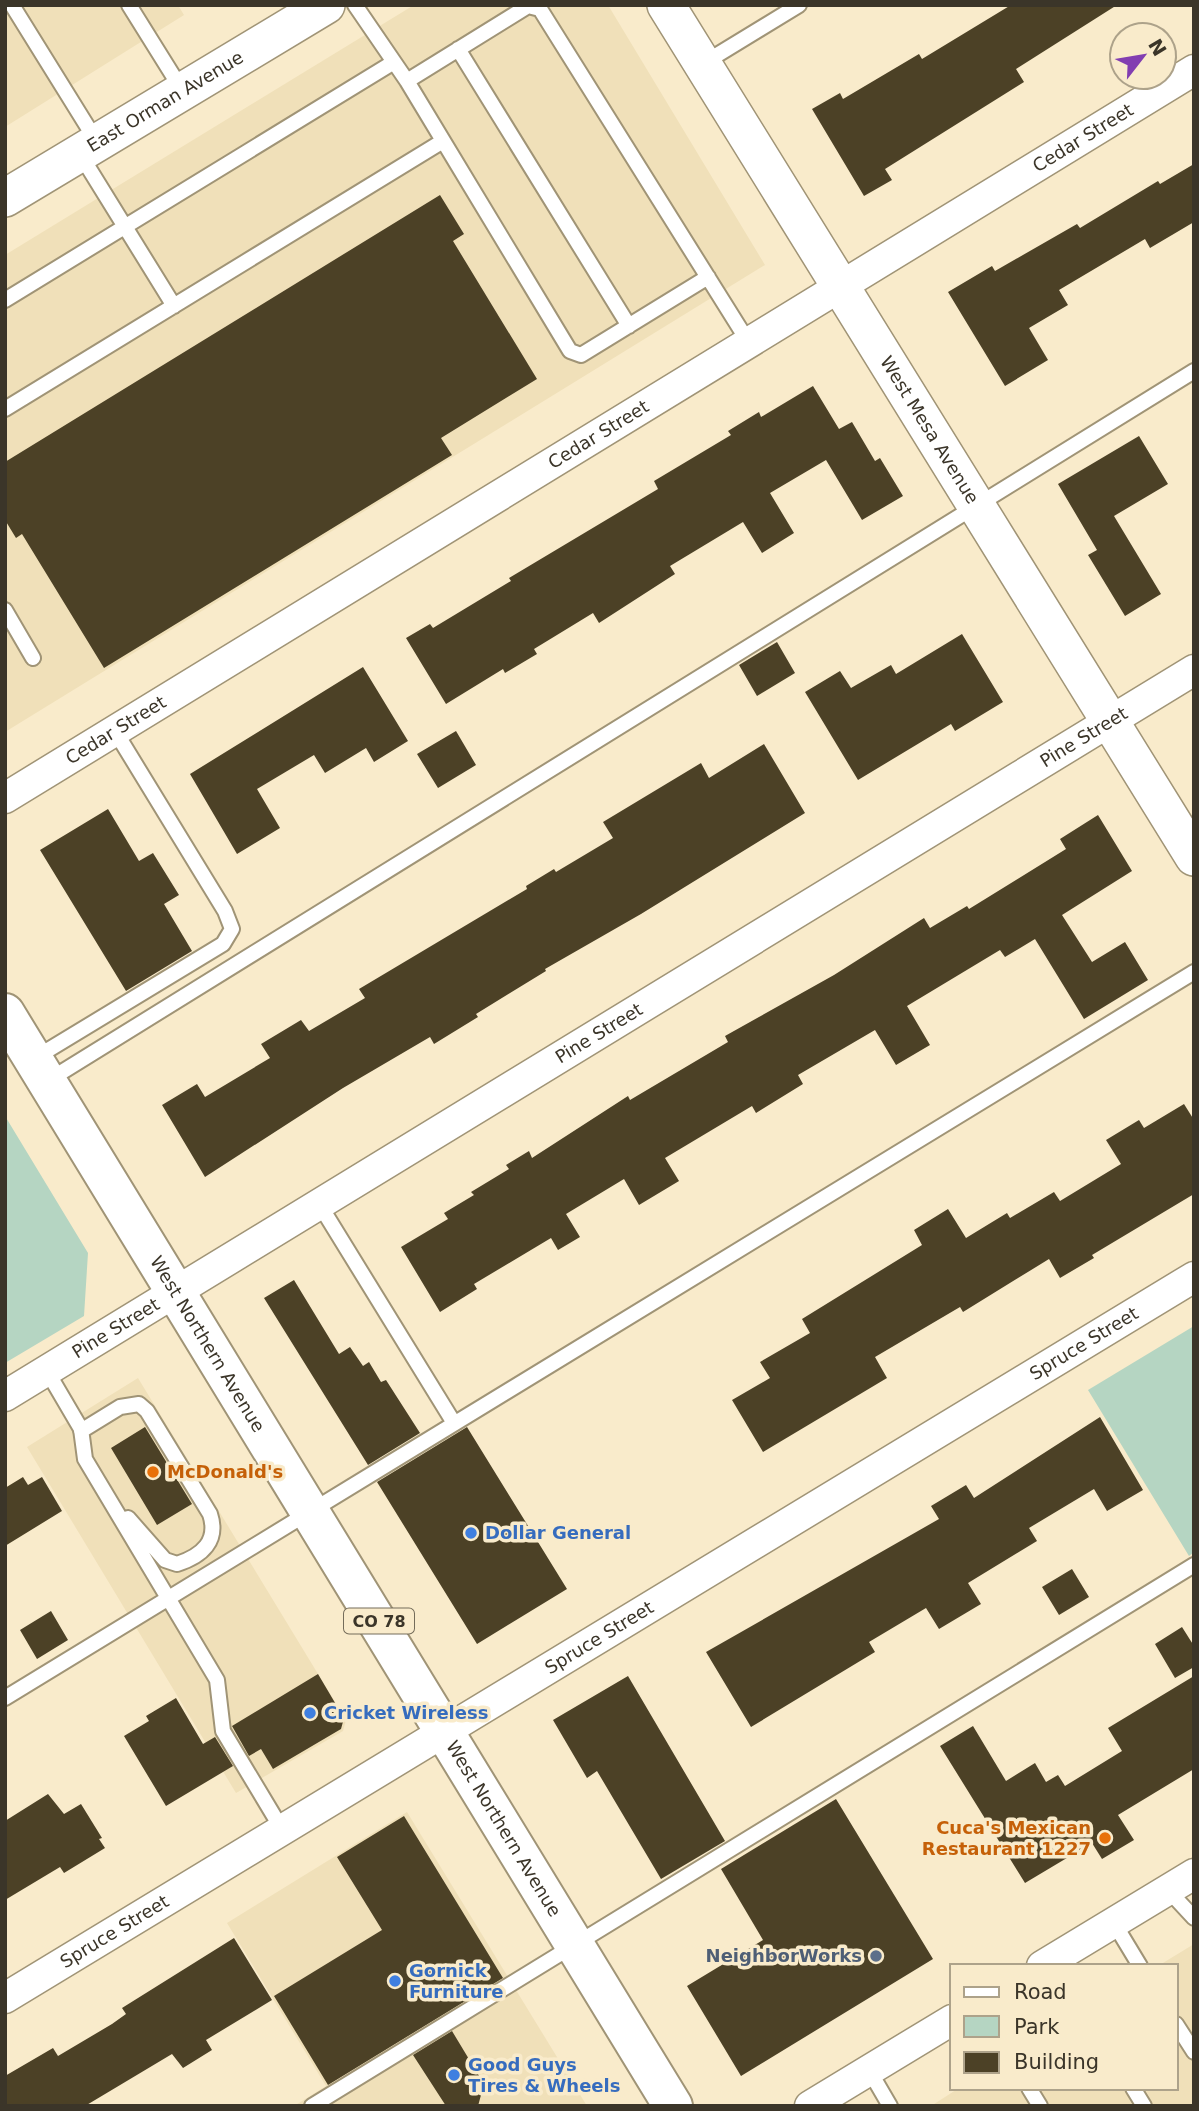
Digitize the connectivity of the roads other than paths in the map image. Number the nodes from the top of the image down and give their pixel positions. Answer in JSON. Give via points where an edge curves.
{"nodes":[{"id":1,"x":12,"y":5,"type":"edge"},
{"id":2,"x":129,"y":5,"type":"edge"},
{"id":3,"x":326,"y":5,"type":"edge"},
{"id":4,"x":355,"y":5,"type":"edge"},
{"id":5,"x":666,"y":5,"type":"edge"},
{"id":6,"x":799,"y":5,"type":"edge"},
{"id":7,"x":458,"y":49,"type":"junction"},
{"id":8,"x":394,"y":62,"type":"junction"},
{"id":9,"x":702,"y":65,"type":"junction"},
{"id":10,"x":1194,"y":70,"type":"edge"},
{"id":11,"x":407,"y":81,"type":"junction"},
{"id":12,"x":183,"y":92,"type":"junction"},
{"id":13,"x":443,"y":141,"type":"junction"},
{"id":14,"x":88,"y":148,"type":"junction"},
{"id":15,"x":8,"y":191,"type":"edge"},
{"id":16,"x":126,"y":226,"type":"junction"},
{"id":17,"x":708,"y":277,"type":"junction"},
{"id":18,"x":839,"y":287,"type":"junction"},
{"id":19,"x":5,"y":300,"type":"edge"},
{"id":20,"x":174,"y":306,"type":"junction"},
{"id":21,"x":629,"y":326,"type":"junction"},
{"id":22,"x":749,"y":343,"type":"junction"},
{"id":23,"x":1194,"y":371,"type":"edge"},
{"id":24,"x":5,"y":409,"type":"edge"},
{"id":25,"x":976,"y":506,"type":"junction"},
{"id":26,"x":5,"y":610,"type":"edge"},
{"id":27,"x":33,"y":657,"type":"dead end"},
{"id":28,"x":1194,"y":670,"type":"edge"},
{"id":29,"x":1110,"y":721,"type":"junction"},
{"id":30,"x":115,"y":731,"type":"junction"},
{"id":31,"x":5,"y":798,"type":"edge"},
{"id":32,"x":1194,"y":857,"type":"edge"},
{"id":33,"x":1194,"y":972,"type":"edge"},
{"id":34,"x":5,"y":1013,"type":"edge"},
{"id":35,"x":41,"y":1070,"type":"junction"},
{"id":36,"x":318,"y":1202,"type":"junction"},
{"id":37,"x":1194,"y":1277,"type":"edge"},
{"id":38,"x":177,"y":1292,"type":"junction"},
{"id":39,"x":47,"y":1371,"type":"junction"},
{"id":40,"x":5,"y":1396,"type":"edge"},
{"id":41,"x":454,"y":1423,"type":"junction"},
{"id":42,"x":81,"y":1431,"type":"junction"},
{"id":43,"x":108,"y":1497,"type":"junction"},
{"id":44,"x":311,"y":1511,"type":"junction"},
{"id":45,"x":1194,"y":1565,"type":"edge"},
{"id":46,"x":170,"y":1597,"type":"junction"},
{"id":47,"x":5,"y":1698,"type":"edge"},
{"id":48,"x":446,"y":1732,"type":"junction"},
{"id":49,"x":283,"y":1830,"type":"junction"},
{"id":50,"x":1194,"y":1874,"type":"edge"},
{"id":51,"x":1168,"y":1890,"type":"junction"},
{"id":52,"x":1194,"y":1918,"type":"edge"},
{"id":53,"x":1114,"y":1923,"type":"junction"},
{"id":54,"x":575,"y":1944,"type":"junction"},
{"id":55,"x":1045,"y":1964,"type":"edge"},
{"id":56,"x":1139,"y":1964,"type":"edge"},
{"id":57,"x":5,"y":1998,"type":"edge"},
{"id":58,"x":950,"y":2021,"type":"edge"},
{"id":59,"x":1178,"y":2027,"type":"edge"},
{"id":60,"x":1194,"y":2052,"type":"edge"},
{"id":61,"x":869,"y":2070,"type":"junction"},
{"id":62,"x":1030,"y":2090,"type":"edge"},
{"id":63,"x":1134,"y":2090,"type":"edge"},
{"id":64,"x":312,"y":2106,"type":"edge"},
{"id":65,"x":673,"y":2106,"type":"edge"},
{"id":66,"x":810,"y":2106,"type":"edge"},
{"id":67,"x":890,"y":2106,"type":"edge"},
{"id":68,"x":1040,"y":2106,"type":"edge"},
{"id":69,"x":1144,"y":2106,"type":"edge"}],
"edges":[{"from":1,"to":14,"type":"lane"},
{"from":2,"to":12,"type":"lane"},
{"from":3,"to":12,"type":"street","name":"East Orman Avenue"},
{"from":4,"to":8,"type":"lane"},
{"from":5,"to":9,"type":"street","name":"West Mesa Avenue"},
{"from":6,"to":9,"type":"lane"},
{"from":7,"to":11,"type":"lane"},
{"from":7,"to":17,"type":"lane","via":[[527,6],[540,9]]},
{"from":7,"to":21,"type":"lane"},
{"from":8,"to":11,"type":"lane"},
{"from":8,"to":16,"type":"lane"},
{"from":9,"to":18,"type":"street","name":"West Mesa Avenue"},
{"from":10,"to":18,"type":"street","name":"Cedar Street"},
{"from":11,"to":13,"type":"lane"},
{"from":12,"to":14,"type":"street","name":"East Orman Avenue"},
{"from":13,"to":20,"type":"lane"},
{"from":13,"to":21,"type":"lane","via":[[570,351],[581,355]]},
{"from":14,"to":15,"type":"street","name":"East Orman Avenue"},
{"from":14,"to":16,"type":"lane"},
{"from":16,"to":19,"type":"lane"},
{"from":16,"to":20,"type":"lane"},
{"from":17,"to":21,"type":"lane"},
{"from":17,"to":22,"type":"lane"},
{"from":18,"to":22,"type":"street","name":"Cedar Street"},
{"from":18,"to":25,"type":"street","name":"West Mesa Avenue"},
{"from":20,"to":24,"type":"lane"},
{"from":22,"to":30,"type":"street","name":"Cedar Street"},
{"from":23,"to":25,"type":"lane"},
{"from":25,"to":29,"type":"street","name":"West Mesa Avenue"},
{"from":25,"to":35,"type":"lane"},
{"from":26,"to":27,"type":"lane"},
{"from":28,"to":29,"type":"street","name":"Pine Street"},
{"from":29,"to":32,"type":"street","name":"West Mesa Avenue"},
{"from":29,"to":36,"type":"street","name":"Pine Street"},
{"from":30,"to":31,"type":"street","name":"Cedar Street"},
{"from":30,"to":35,"type":"lane","via":[[232,929],[223,944]]},
{"from":33,"to":41,"type":"lane"},
{"from":34,"to":35,"type":"main road","name":"West Northern Avenue","number":"CO 78"},
{"from":35,"to":38,"type":"main road","name":"West Northern Avenue","number":"CO 78"},
{"from":36,"to":38,"type":"street","name":"Pine Street"},
{"from":36,"to":41,"type":"lane"},
{"from":37,"to":48,"type":"street","name":"Spruce Street"},
{"from":38,"to":39,"type":"street","name":"Pine Street"},
{"from":38,"to":44,"type":"main road","name":"West Northern Avenue","number":"CO 78"},
{"from":39,"to":40,"type":"street","name":"Pine Street"},
{"from":39,"to":42,"type":"lane"},
{"from":41,"to":44,"type":"lane"},
{"from":42,"to":43,"type":"lane","via":[[85,1459]]},
{"from":42,"to":43,"type":"lane","via":[[130,1404],[139,1404],[210,1514],[214,1531],[210,1542],[188,1560],[177,1564],[165,1560]]},
{"from":43,"to":46,"type":"lane"},
{"from":44,"to":46,"type":"lane"},
{"from":44,"to":48,"type":"main road","name":"West Northern Avenue","number":"CO 78"},
{"from":45,"to":54,"type":"lane"},
{"from":46,"to":47,"type":"lane"},
{"from":46,"to":49,"type":"lane","via":[[217,1680],[223,1731]]},
{"from":48,"to":49,"type":"street","name":"Spruce Street"},
{"from":48,"to":54,"type":"main road","name":"West Northern Avenue","number":"CO 78"},
{"from":49,"to":57,"type":"street","name":"Spruce Street"},
{"from":50,"to":51,"type":"street"},
{"from":51,"to":52,"type":"lane"},
{"from":51,"to":53,"type":"street"},
{"from":53,"to":55,"type":"street"},
{"from":53,"to":56,"type":"lane"},
{"from":54,"to":64,"type":"lane"},
{"from":54,"to":65,"type":"main road","name":"West Northern Avenue","number":"CO 78"},
{"from":58,"to":61,"type":"street"},
{"from":59,"to":60,"type":"lane"},
{"from":61,"to":66,"type":"street"},
{"from":61,"to":67,"type":"lane"},
{"from":62,"to":68,"type":"lane"},
{"from":63,"to":69,"type":"lane"}]}
